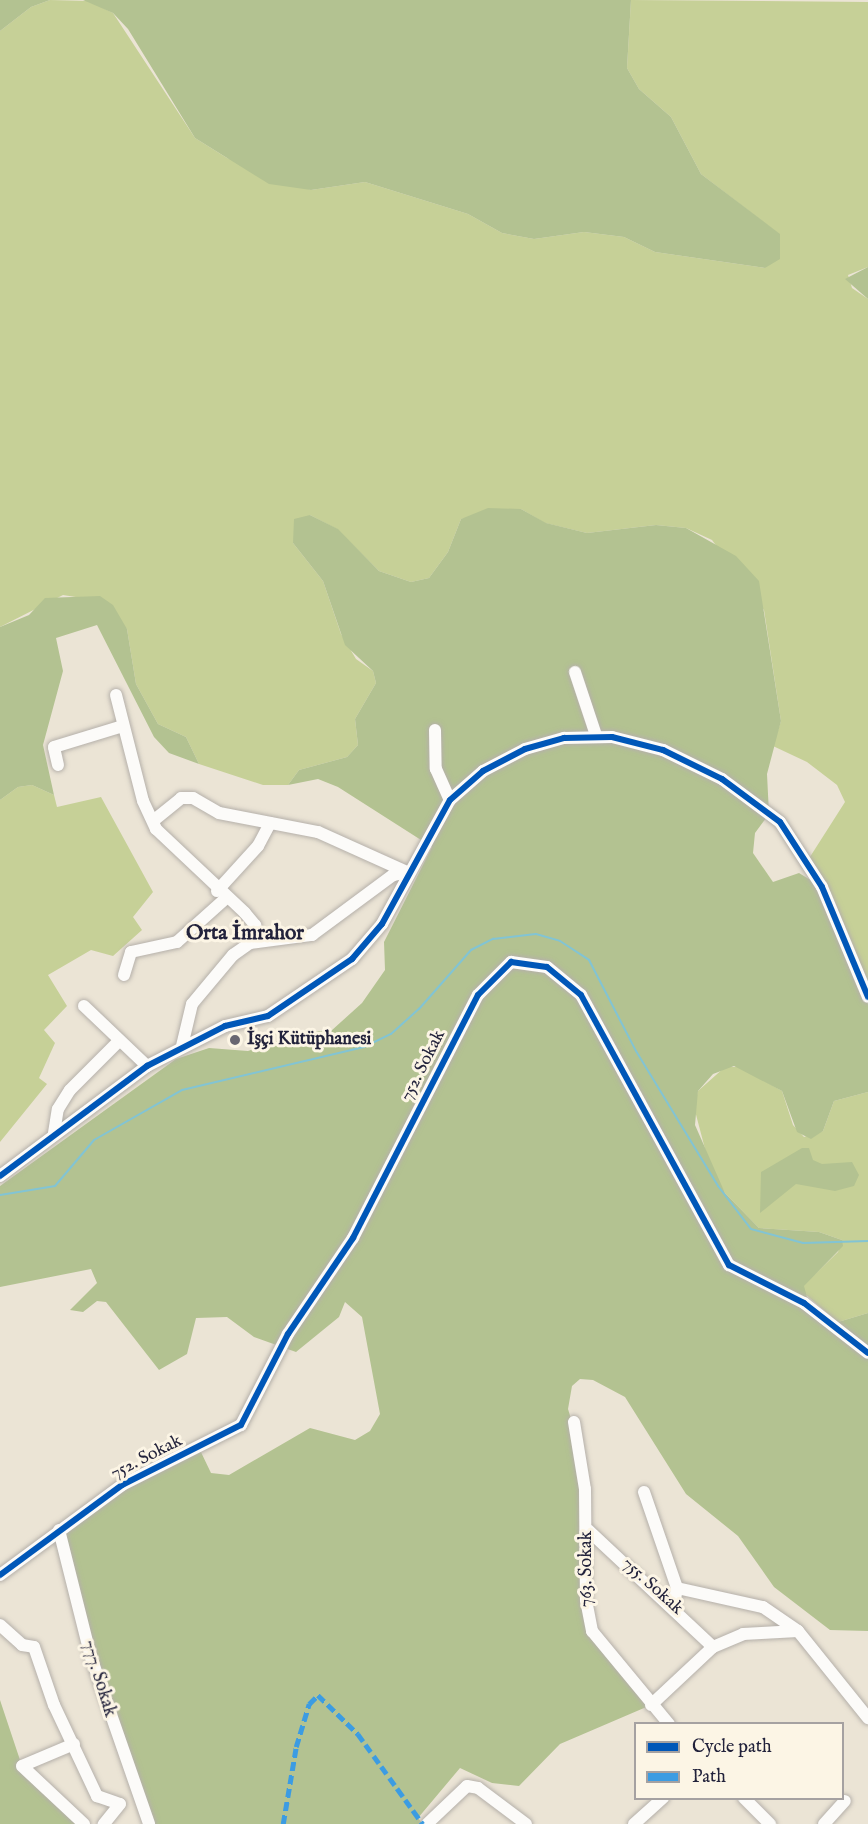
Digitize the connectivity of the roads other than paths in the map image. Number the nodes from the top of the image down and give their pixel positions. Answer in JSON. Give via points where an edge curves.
{"nodes":[{"id":1,"x":575,"y":672,"type":"dead end"},
{"id":2,"x":116,"y":695,"type":"dead end"},
{"id":3,"x":123,"y":726,"type":"junction"},
{"id":4,"x":435,"y":730,"type":"dead end"},
{"id":5,"x":596,"y":735,"type":"junction"},
{"id":6,"x":58,"y":765,"type":"dead end"},
{"id":7,"x":450,"y":800,"type":"junction"},
{"id":8,"x":153,"y":820,"type":"junction"},
{"id":9,"x":270,"y":823,"type":"junction"},
{"id":10,"x":408,"y":872,"type":"junction"},
{"id":11,"x":222,"y":894,"type":"junction"},
{"id":12,"x":256,"y":942,"type":"junction"},
{"id":13,"x":124,"y":975,"type":"dead end"},
{"id":14,"x":868,"y":997,"type":"edge"},
{"id":15,"x":84,"y":1006,"type":"dead end"},
{"id":16,"x":117,"y":1042,"type":"junction"},
{"id":17,"x":182,"y":1046,"type":"junction"},
{"id":18,"x":147,"y":1066,"type":"junction"},
{"id":19,"x":54,"y":1134,"type":"junction"},
{"id":20,"x":0,"y":1176,"type":"edge"},
{"id":21,"x":868,"y":1353,"type":"edge"},
{"id":22,"x":574,"y":1422,"type":"dead end"},
{"id":23,"x":644,"y":1492,"type":"dead end"},
{"id":24,"x":59,"y":1530,"type":"junction"},
{"id":25,"x":588,"y":1530,"type":"junction"},
{"id":26,"x":0,"y":1575,"type":"edge"},
{"id":27,"x":677,"y":1588,"type":"junction"},
{"id":28,"x":674,"y":1606,"type":"junction"},
{"id":29,"x":0,"y":1625,"type":"edge"},
{"id":30,"x":798,"y":1631,"type":"junction"},
{"id":31,"x":713,"y":1647,"type":"junction"},
{"id":32,"x":651,"y":1705,"type":"junction"},
{"id":33,"x":868,"y":1718,"type":"edge"},
{"id":34,"x":667,"y":1722,"type":"edge"},
{"id":35,"x":74,"y":1744,"type":"junction"},
{"id":36,"x":136,"y":1796,"type":"junction"},
{"id":37,"x":661,"y":1800,"type":"edge"},
{"id":38,"x":746,"y":1800,"type":"edge"},
{"id":39,"x":845,"y":1800,"type":"dead end"},
{"id":40,"x":120,"y":1804,"type":"junction"},
{"id":41,"x":762,"y":1822,"type":"edge"},
{"id":42,"x":84,"y":1824,"type":"edge"},
{"id":43,"x":104,"y":1824,"type":"edge"},
{"id":44,"x":149,"y":1824,"type":"edge"},
{"id":45,"x":427,"y":1824,"type":"edge"},
{"id":46,"x":526,"y":1824,"type":"edge"},
{"id":47,"x":634,"y":1824,"type":"edge"},
{"id":48,"x":824,"y":1824,"type":"edge"}],
"edges":[{"from":1,"to":5,"type":"street"},
{"from":2,"to":3,"type":"street"},
{"from":3,"to":6,"type":"street","via":[[54,747]]},
{"from":3,"to":8,"type":"street"},
{"from":4,"to":7,"type":"street","via":[[436,769]]},
{"from":5,"to":7,"type":"street","via":[[525,749],[483,771]]},
{"from":5,"to":14,"type":"street","via":[[631,741],[689,762],[780,822],[822,887]]},
{"from":7,"to":10,"type":"street"},
{"from":8,"to":9,"type":"street","via":[[186,797],[219,813]]},
{"from":8,"to":11,"type":"street","via":[[161,837]]},
{"from":9,"to":10,"type":"street","via":[[318,832]]},
{"from":9,"to":11,"type":"street"},
{"from":10,"to":12,"type":"street","via":[[393,874],[312,935]]},
{"from":10,"to":17,"type":"street","via":[[381,924],[326,979],[268,1016]]},
{"from":11,"to":12,"type":"street","via":[[255,925]]},
{"from":11,"to":13,"type":"street","via":[[177,942],[131,952]]},
{"from":12,"to":17,"type":"street","via":[[233,955],[192,1004]]},
{"from":15,"to":16,"type":"street"},
{"from":16,"to":18,"type":"street"},
{"from":16,"to":19,"type":"street","via":[[70,1090],[58,1109]]},
{"from":17,"to":18,"type":"street"},
{"from":18,"to":19,"type":"street"},
{"from":19,"to":20,"type":"street"},
{"from":21,"to":24,"type":"street","name":"752. Sokak","via":[[804,1303],[729,1265],[581,995],[547,967],[511,962],[478,995],[353,1238],[288,1334],[241,1425],[122,1485]]},
{"from":22,"to":25,"type":"street","name":"763. Sokak"},
{"from":23,"to":27,"type":"street"},
{"from":24,"to":26,"type":"street","name":"752. Sokak"},
{"from":24,"to":36,"type":"street","name":"777. Sokak","via":[[91,1658]]},
{"from":25,"to":28,"type":"street","name":"755. Sokak"},
{"from":25,"to":32,"type":"street","name":"763. Sokak","via":[[586,1600],[592,1631]]},
{"from":27,"to":28,"type":"street"},
{"from":27,"to":30,"type":"street","via":[[763,1607]]},
{"from":28,"to":31,"type":"street","name":"755. Sokak"},
{"from":29,"to":35,"type":"street","via":[[22,1645],[34,1647]]},
{"from":30,"to":31,"type":"street","via":[[743,1634]]},
{"from":30,"to":33,"type":"street"},
{"from":31,"to":32,"type":"street"},
{"from":32,"to":34,"type":"street","name":"763. Sokak"},
{"from":35,"to":40,"type":"street","via":[[97,1796]]},
{"from":35,"to":42,"type":"street","via":[[22,1766]]},
{"from":36,"to":40,"type":"street"},
{"from":36,"to":44,"type":"street","name":"777. Sokak"},
{"from":37,"to":47,"type":"street"},
{"from":38,"to":41,"type":"street"},
{"from":39,"to":48,"type":"street"},
{"from":40,"to":43,"type":"street"},
{"from":45,"to":46,"type":"street","via":[[467,1786],[478,1788]]}]}
